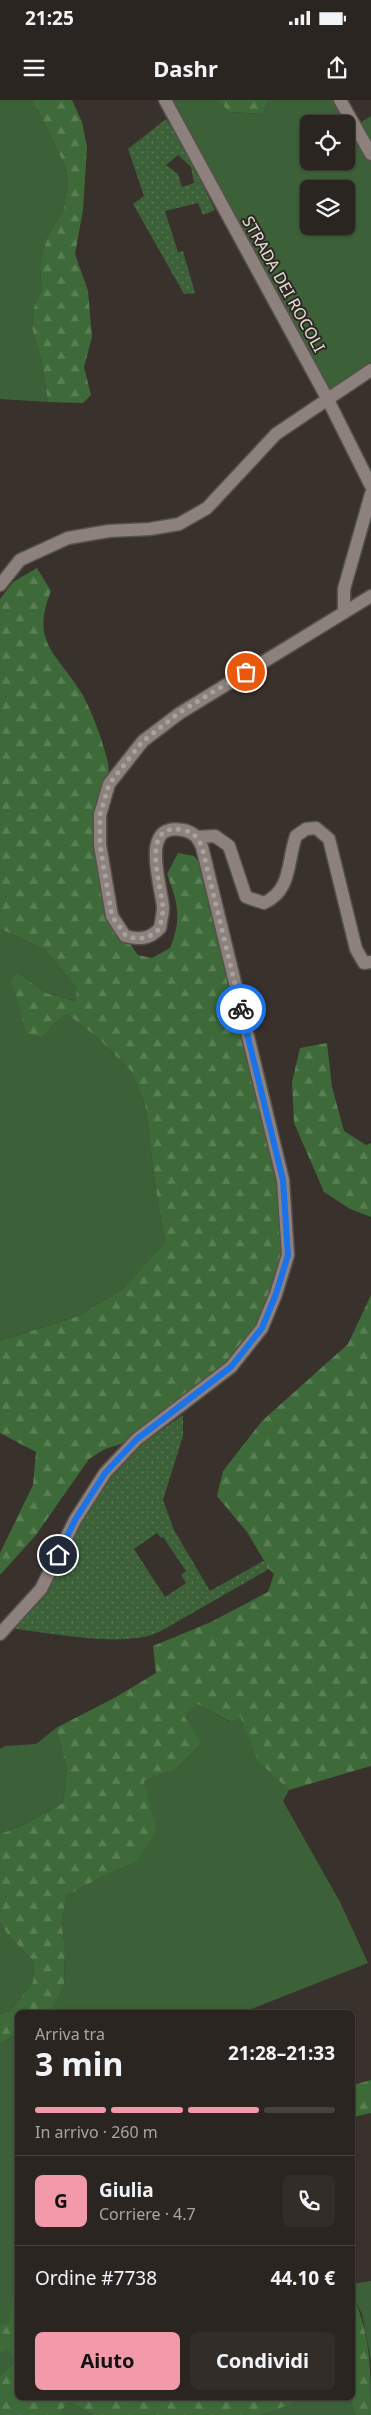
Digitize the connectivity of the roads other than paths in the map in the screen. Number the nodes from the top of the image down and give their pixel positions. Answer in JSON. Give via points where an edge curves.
{"nodes":[{"id":1,"x":165,"y":100,"type":"edge"},
{"id":2,"x":340,"y":100,"type":"edge"},
{"id":3,"x":371,"y":154,"type":"edge"},
{"id":4,"x":371,"y":370,"type":"edge"},
{"id":5,"x":327,"y":398,"type":"junction"},
{"id":6,"x":371,"y":486,"type":"edge"},
{"id":7,"x":371,"y":494,"type":"edge"},
{"id":8,"x":0,"y":585,"type":"edge"},
{"id":9,"x":371,"y":596,"type":"edge"},
{"id":10,"x":344,"y":611,"type":"junction"},
{"id":11,"x":197,"y":837,"type":"junction"},
{"id":12,"x":371,"y":962,"type":"edge"},
{"id":13,"x":0,"y":1634,"type":"edge"}],
"edges":[{"from":1,"to":5,"type":"main road","name":"STRADA DEI ROCOLI"},
{"from":2,"to":3,"type":"main road"},
{"from":4,"to":5,"type":"main road"},
{"from":5,"to":6,"type":"main road","name":"STRADA DEI ROCOLI"},
{"from":5,"to":8,"type":"main road","via":[[276,434],[207,508],[179,524],[68,538],[20,560]]},
{"from":7,"to":10,"type":"main road","via":[[344,589]]},
{"from":9,"to":10,"type":"main road"},
{"from":10,"to":11,"type":"main road","via":[[180,712],[142,742],[109,784],[100,815],[100,845],[112,916],[126,936],[146,938],[160,928],[163,909],[156,841],[162,834],[181,829]]},
{"from":11,"to":12,"type":"main road","via":[[215,836],[229,846],[246,897],[264,903],[276,898],[284,888],[296,836],[306,829],[316,828],[329,839],[356,950],[364,963]]},
{"from":11,"to":13,"type":"main road","via":[[283,1180],[288,1255],[262,1328],[231,1367],[137,1439],[105,1473],[75,1520],[40,1590]]}]}
